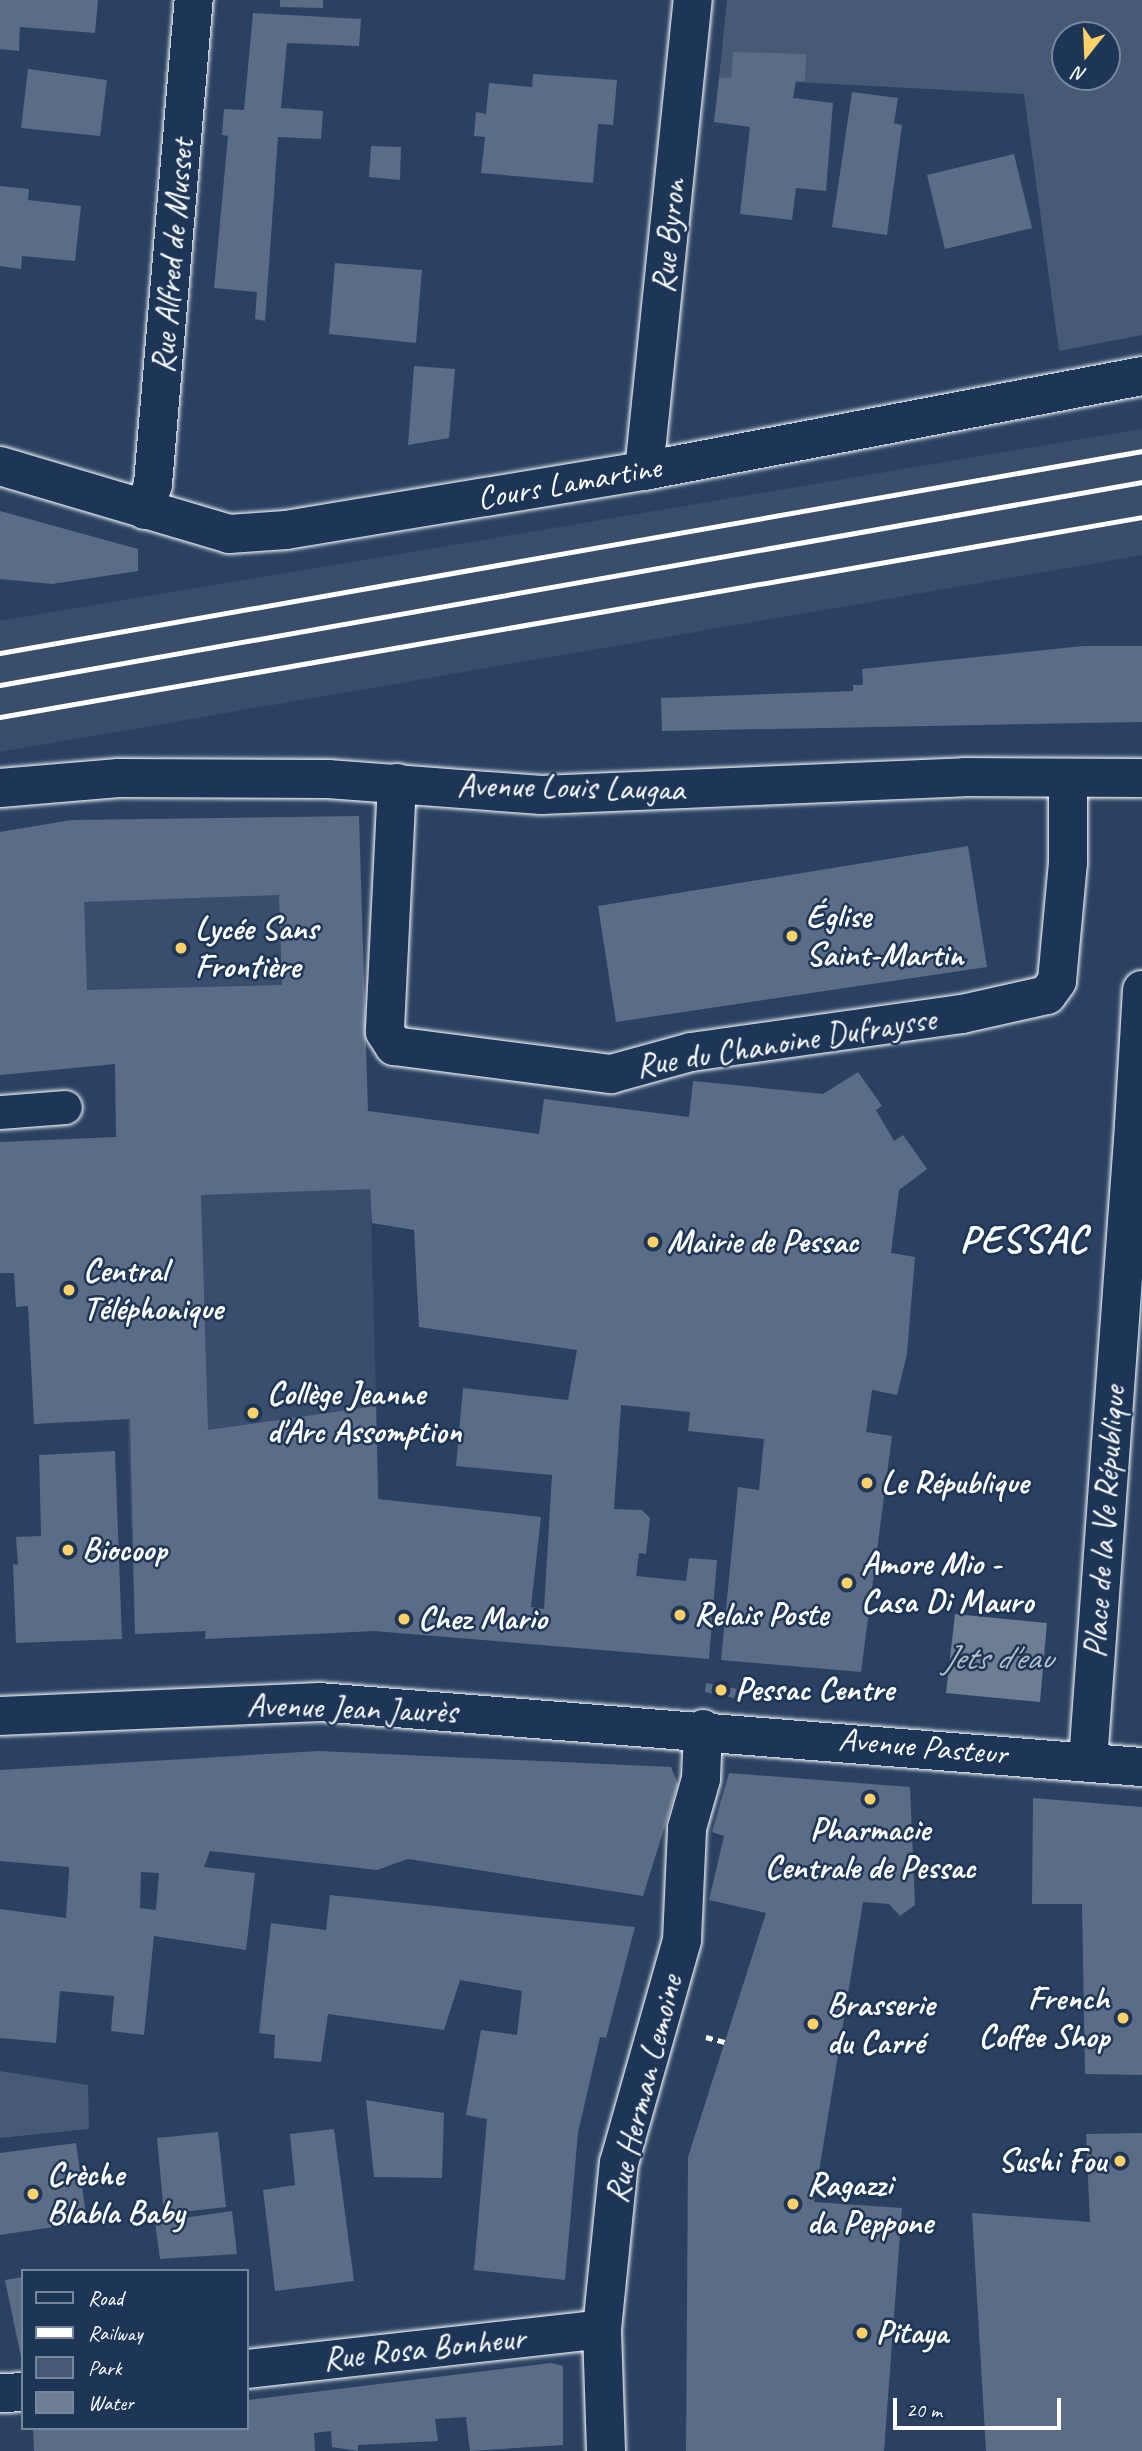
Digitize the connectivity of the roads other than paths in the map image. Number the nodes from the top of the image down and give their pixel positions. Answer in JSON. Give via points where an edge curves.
{"nodes":[{"id":1,"x":194,"y":0,"type":"edge"},
{"id":2,"x":693,"y":0,"type":"edge"},
{"id":3,"x":1142,"y":376,"type":"edge"},
{"id":4,"x":0,"y":466,"type":"edge"},
{"id":5,"x":644,"y":471,"type":"junction"},
{"id":6,"x":145,"y":510,"type":"junction"},
{"id":7,"x":1068,"y":778,"type":"junction"},
{"id":8,"x":1142,"y":778,"type":"edge"},
{"id":9,"x":397,"y":783,"type":"junction"},
{"id":10,"x":0,"y":788,"type":"edge"},
{"id":11,"x":1142,"y":990,"type":"edge"},
{"id":12,"x":65,"y":1107,"type":"dead end"},
{"id":13,"x":0,"y":1112,"type":"edge"},
{"id":14,"x":1138,"y":1127,"type":"edge"},
{"id":15,"x":0,"y":1716,"type":"edge"},
{"id":16,"x":703,"y":1729,"type":"junction"},
{"id":17,"x":1088,"y":1762,"type":"junction"},
{"id":18,"x":1142,"y":1767,"type":"edge"},
{"id":19,"x":602,"y":2329,"type":"junction"},
{"id":20,"x":248,"y":2369,"type":"edge"},
{"id":21,"x":21,"y":2392,"type":"edge"},
{"id":22,"x":0,"y":2393,"type":"edge"},
{"id":23,"x":607,"y":2451,"type":"edge"}],
"edges":[{"from":1,"to":6,"type":"street","name":"Rue Alfred de Musset","via":[[153,484]]},
{"from":2,"to":5,"type":"street","name":"Rue Byron"},
{"from":3,"to":5,"type":"street","name":"Cours Lamartine"},
{"from":4,"to":6,"type":"street","name":"Cours Lamartine"},
{"from":5,"to":6,"type":"street","name":"Cours Lamartine","via":[[286,530],[229,534]]},
{"from":7,"to":8,"type":"street","name":"Avenue Louis Laugaa"},
{"from":7,"to":9,"type":"street","name":"Avenue Louis Laugaa","via":[[541,795]]},
{"from":7,"to":9,"type":"street","name":"Rue du Chanoine Dufraysse","via":[[1068,862],[1057,981],[1033,1002],[691,1052],[611,1074],[394,1046],[386,1032]]},
{"from":9,"to":10,"type":"street","name":"Avenue Louis Laugaa","via":[[119,778]]},
{"from":11,"to":14,"type":"street","name":"Place de la Ve République"},
{"from":12,"to":13,"type":"lane"},
{"from":14,"to":17,"type":"street","name":"Place de la Ve République"},
{"from":15,"to":16,"type":"street","name":"Avenue Jean Jaurès","via":[[319,1702]]},
{"from":16,"to":17,"type":"street","name":"Avenue Pasteur"},
{"from":16,"to":19,"type":"street","name":"Rue Herman Lemoine","via":[[701,1779],[687,1828],[682,1940],[619,2162]]},
{"from":17,"to":18,"type":"street","name":"Avenue Pasteur"},
{"from":19,"to":20,"type":"street","name":"Rue Rosa Bonheur"},
{"from":19,"to":23,"type":"street","name":"Rue Herman Lemoine"},
{"from":21,"to":22,"type":"street"}]}
